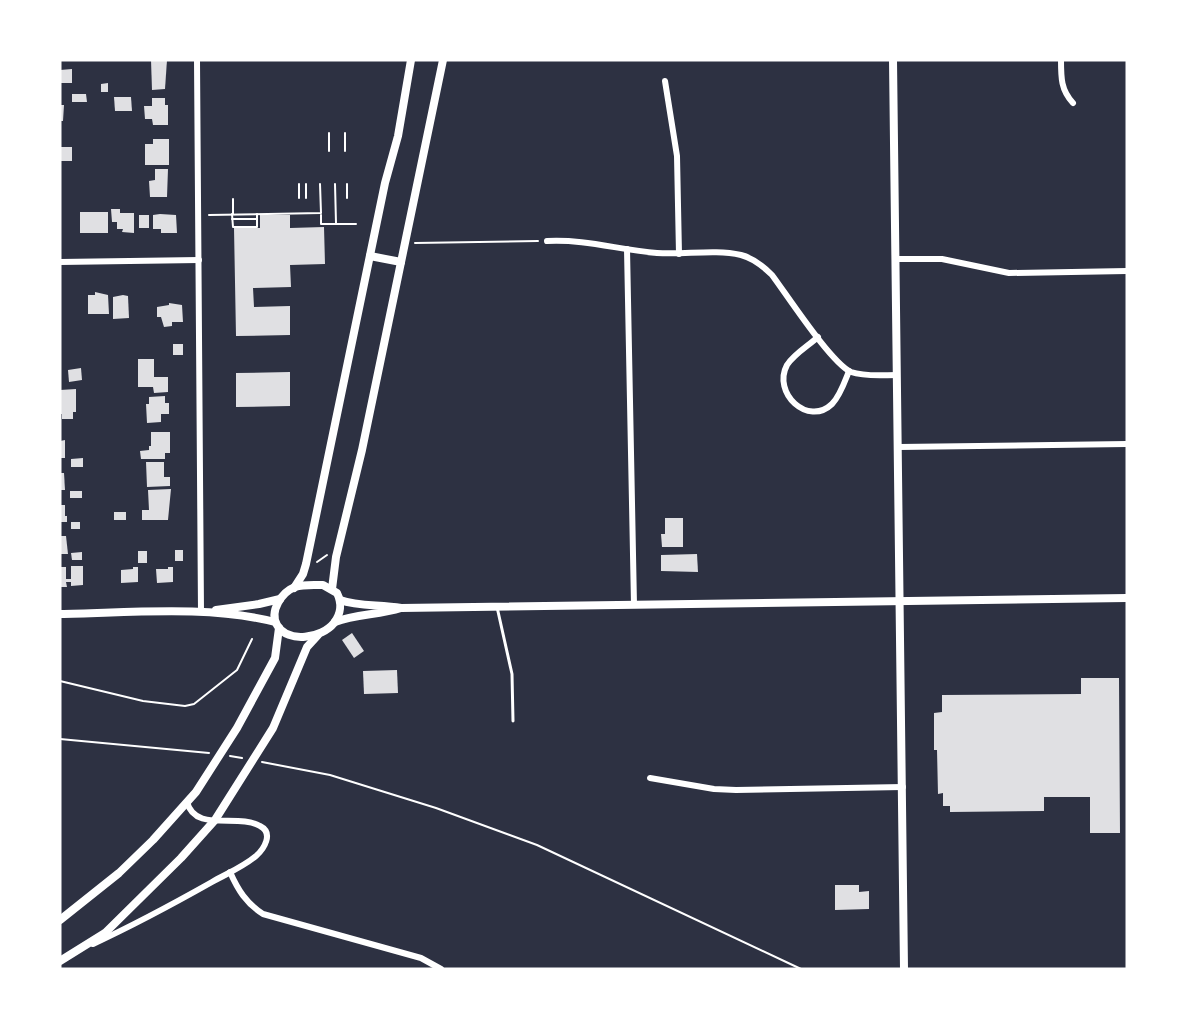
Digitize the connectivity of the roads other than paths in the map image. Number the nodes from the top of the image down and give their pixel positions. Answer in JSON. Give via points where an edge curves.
{"nodes":[{"id":1,"x":196,"y":60,"type":"edge"},
{"id":2,"x":411,"y":60,"type":"edge"},
{"id":3,"x":443,"y":60,"type":"edge"},
{"id":4,"x":893,"y":60,"type":"edge"},
{"id":5,"x":1061,"y":60,"type":"edge"},
{"id":6,"x":665,"y":81,"type":"dead end"},
{"id":7,"x":1073,"y":104,"type":"dead end"},
{"id":8,"x":547,"y":241,"type":"road end"},
{"id":9,"x":627,"y":249,"type":"junction"},
{"id":10,"x":679,"y":254,"type":"junction"},
{"id":11,"x":370,"y":256,"type":"junction"},
{"id":12,"x":896,"y":259,"type":"junction"},
{"id":13,"x":199,"y":260,"type":"junction"},
{"id":14,"x":60,"y":262,"type":"edge"},
{"id":15,"x":401,"y":262,"type":"junction"},
{"id":16,"x":1127,"y":271,"type":"edge"},
{"id":17,"x":818,"y":337,"type":"junction"},
{"id":18,"x":849,"y":371,"type":"junction"},
{"id":19,"x":897,"y":375,"type":"junction"},
{"id":20,"x":1127,"y":444,"type":"edge"},
{"id":21,"x":898,"y":447,"type":"junction"},
{"id":22,"x":294,"y":588,"type":"junction"},
{"id":23,"x":332,"y":589,"type":"junction"},
{"id":24,"x":280,"y":598,"type":"junction"},
{"id":25,"x":1127,"y":598,"type":"edge"},
{"id":26,"x":340,"y":600,"type":"junction"},
{"id":27,"x":901,"y":602,"type":"junction"},
{"id":28,"x":634,"y":605,"type":"junction"},
{"id":29,"x":497,"y":606,"type":"junction"},
{"id":30,"x":401,"y":608,"type":"junction"},
{"id":31,"x":201,"y":612,"type":"junction"},
{"id":32,"x":60,"y":614,"type":"edge"},
{"id":33,"x":335,"y":622,"type":"junction"},
{"id":34,"x":277,"y":625,"type":"junction"},
{"id":35,"x":318,"y":635,"type":"junction"},
{"id":36,"x":513,"y":721,"type":"dead end"},
{"id":37,"x":650,"y":778,"type":"dead end"},
{"id":38,"x":903,"y":787,"type":"junction"},
{"id":39,"x":188,"y":802,"type":"junction"},
{"id":40,"x":215,"y":820,"type":"junction"},
{"id":41,"x":230,"y":872,"type":"junction"},
{"id":42,"x":60,"y":920,"type":"edge"},
{"id":43,"x":76,"y":953,"type":"junction"},
{"id":44,"x":60,"y":961,"type":"edge"},
{"id":45,"x":441,"y":969,"type":"edge"},
{"id":46,"x":904,"y":969,"type":"edge"}],
"edges":[{"from":1,"to":13,"type":"street"},
{"from":2,"to":11,"type":"main road"},
{"from":3,"to":15,"type":"main road"},
{"from":4,"to":12,"type":"street"},
{"from":5,"to":7,"type":"street","via":[[1061,82]]},
{"from":6,"to":10,"type":"street","via":[[677,156]]},
{"from":8,"to":9,"type":"street","via":[[592,242]]},
{"from":9,"to":10,"type":"street"},
{"from":9,"to":28,"type":"street"},
{"from":10,"to":17,"type":"street","via":[[727,253],[752,259],[772,275]]},
{"from":11,"to":15,"type":"main road"},
{"from":11,"to":22,"type":"main road","via":[[306,564]]},
{"from":12,"to":16,"type":"street","via":[[942,259],[1009,273]]},
{"from":12,"to":19,"type":"street"},
{"from":13,"to":14,"type":"street"},
{"from":13,"to":31,"type":"street"},
{"from":15,"to":23,"type":"main road"},
{"from":17,"to":18,"type":"street"},
{"from":17,"to":18,"type":"street","via":[[786,367],[784,385],[791,401],[806,411],[824,410],[833,404]]},
{"from":18,"to":19,"type":"street"},
{"from":19,"to":21,"type":"street"},
{"from":20,"to":21,"type":"street"},
{"from":21,"to":27,"type":"street"},
{"from":22,"to":23,"type":"main road","via":[[323,585]]},
{"from":22,"to":24,"type":"main road"},
{"from":23,"to":26,"type":"main road"},
{"from":24,"to":31,"type":"main road"},
{"from":24,"to":34,"type":"main road","via":[[276,606]]},
{"from":25,"to":27,"type":"main road"},
{"from":26,"to":30,"type":"main road"},
{"from":26,"to":33,"type":"main road"},
{"from":27,"to":28,"type":"main road"},
{"from":27,"to":38,"type":"street"},
{"from":28,"to":29,"type":"main road"},
{"from":29,"to":30,"type":"main road"},
{"from":29,"to":36,"type":"lane","via":[[512,675]]},
{"from":30,"to":33,"type":"main road"},
{"from":31,"to":32,"type":"main road"},
{"from":31,"to":34,"type":"main road","via":[[254,618]]},
{"from":33,"to":35,"type":"main road"},
{"from":34,"to":35,"type":"main road","via":[[301,637]]},
{"from":34,"to":39,"type":"main road","via":[[275,658],[237,728]]},
{"from":35,"to":40,"type":"main road","via":[[308,647],[273,728]]},
{"from":37,"to":38,"type":"street","via":[[736,790]]},
{"from":38,"to":46,"type":"street"},
{"from":39,"to":40,"type":"street","via":[[189,809],[201,819]]},
{"from":39,"to":42,"type":"main road","via":[[119,873]]},
{"from":40,"to":41,"type":"street","via":[[259,824],[267,834],[256,856]]},
{"from":40,"to":43,"type":"main road","via":[[105,933]]},
{"from":41,"to":43,"type":"street"},
{"from":41,"to":45,"type":"street","via":[[247,902],[263,914],[421,958]]},
{"from":43,"to":44,"type":"main road"}]}
